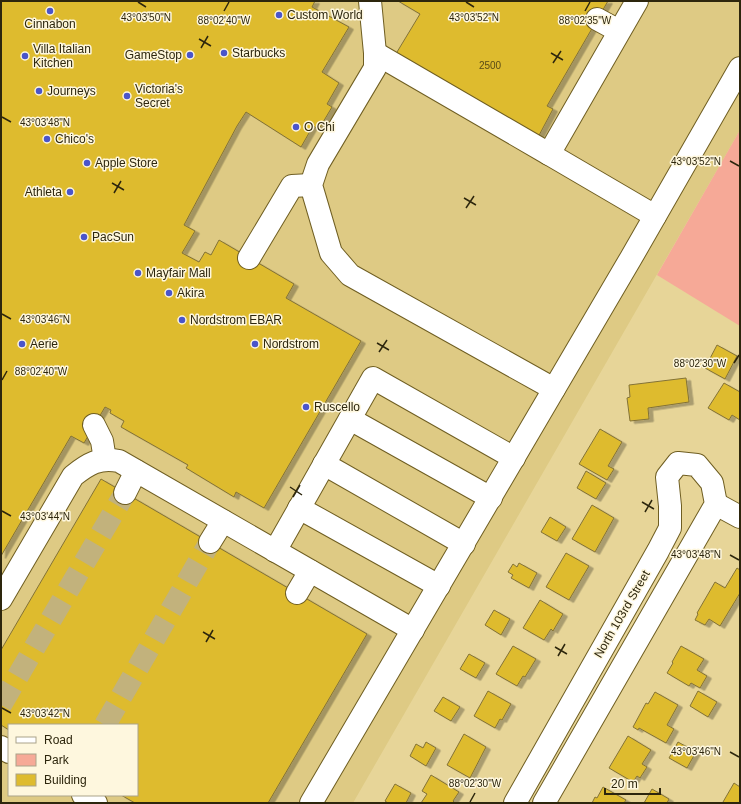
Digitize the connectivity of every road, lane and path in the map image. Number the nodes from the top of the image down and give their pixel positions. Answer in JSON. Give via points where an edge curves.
{"nodes":[{"id":1,"x":370,"y":1,"type":"edge"},
{"id":2,"x":637,"y":1,"type":"edge"},
{"id":3,"x":597,"y":19,"type":"dead end"},
{"id":4,"x":619,"y":31,"type":"junction"},
{"id":5,"x":375,"y":53,"type":"junction"},
{"id":6,"x":740,"y":68,"type":"edge"},
{"id":7,"x":549,"y":154,"type":"junction"},
{"id":8,"x":310,"y":185,"type":"junction"},
{"id":9,"x":655,"y":216,"type":"junction"},
{"id":10,"x":249,"y":258,"type":"dead end"},
{"id":11,"x":554,"y":389,"type":"junction"},
{"id":12,"x":350,"y":419,"type":"junction"},
{"id":13,"x":94,"y":425,"type":"dead end"},
{"id":14,"x":514,"y":458,"type":"junction"},
{"id":15,"x":105,"y":460,"type":"junction"},
{"id":16,"x":324,"y":464,"type":"junction"},
{"id":17,"x":136,"y":471,"type":"junction"},
{"id":18,"x":125,"y":493,"type":"tunnel mouth"},
{"id":19,"x":490,"y":498,"type":"junction"},
{"id":20,"x":716,"y":504,"type":"junction"},
{"id":21,"x":299,"y":508,"type":"junction"},
{"id":22,"x":740,"y":517,"type":"edge"},
{"id":23,"x":222,"y":521,"type":"junction"},
{"id":24,"x":210,"y":542,"type":"tunnel mouth"},
{"id":25,"x":464,"y":544,"type":"junction"},
{"id":26,"x":275,"y":551,"type":"junction"},
{"id":27,"x":310,"y":571,"type":"junction"},
{"id":28,"x":439,"y":586,"type":"junction"},
{"id":29,"x":297,"y":593,"type":"dead end"},
{"id":30,"x":1,"y":599,"type":"edge"},
{"id":31,"x":413,"y":630,"type":"junction"},
{"id":32,"x":85,"y":796,"type":"edge"},
{"id":33,"x":96,"y":803,"type":"edge"},
{"id":34,"x":311,"y":803,"type":"edge"},
{"id":35,"x":515,"y":803,"type":"edge"},
{"id":36,"x":544,"y":803,"type":"edge"}],
"edges":[{"from":1,"to":5,"type":"street"},
{"from":2,"to":4,"type":"street"},
{"from":3,"to":4,"type":"street"},
{"from":4,"to":7,"type":"street"},
{"from":5,"to":7,"type":"street"},
{"from":5,"to":8,"type":"street","via":[[375,68],[318,164]]},
{"from":6,"to":9,"type":"street"},
{"from":7,"to":9,"type":"street"},
{"from":8,"to":10,"type":"street","via":[[292,186]]},
{"from":8,"to":11,"type":"street","via":[[331,253],[350,275]]},
{"from":9,"to":11,"type":"street"},
{"from":11,"to":14,"type":"street"},
{"from":12,"to":14,"type":"street","via":[[373,378]]},
{"from":12,"to":16,"type":"street"},
{"from":12,"to":19,"type":"street"},
{"from":13,"to":15,"type":"street","via":[[102,441]]},
{"from":14,"to":19,"type":"street"},
{"from":15,"to":17,"type":"street","via":[[119,461]]},
{"from":15,"to":30,"type":"street","via":[[82,468],[73,476]]},
{"from":16,"to":21,"type":"street"},
{"from":16,"to":25,"type":"street"},
{"from":17,"to":18,"type":"street"},
{"from":17,"to":23,"type":"street"},
{"from":19,"to":25,"type":"street"},
{"from":20,"to":22,"type":"street"},
{"from":20,"to":35,"type":"street","name":"North 103rd Street","via":[[712,483],[698,466],[678,463],[667,477],[670,528]]},
{"from":20,"to":36,"type":"street"},
{"from":21,"to":26,"type":"street"},
{"from":21,"to":28,"type":"street"},
{"from":23,"to":24,"type":"street"},
{"from":23,"to":26,"type":"street"},
{"from":25,"to":28,"type":"street"},
{"from":26,"to":27,"type":"street"},
{"from":27,"to":29,"type":"street"},
{"from":27,"to":31,"type":"street"},
{"from":28,"to":31,"type":"street"},
{"from":31,"to":34,"type":"street"},
{"from":32,"to":33,"type":"street"}]}
